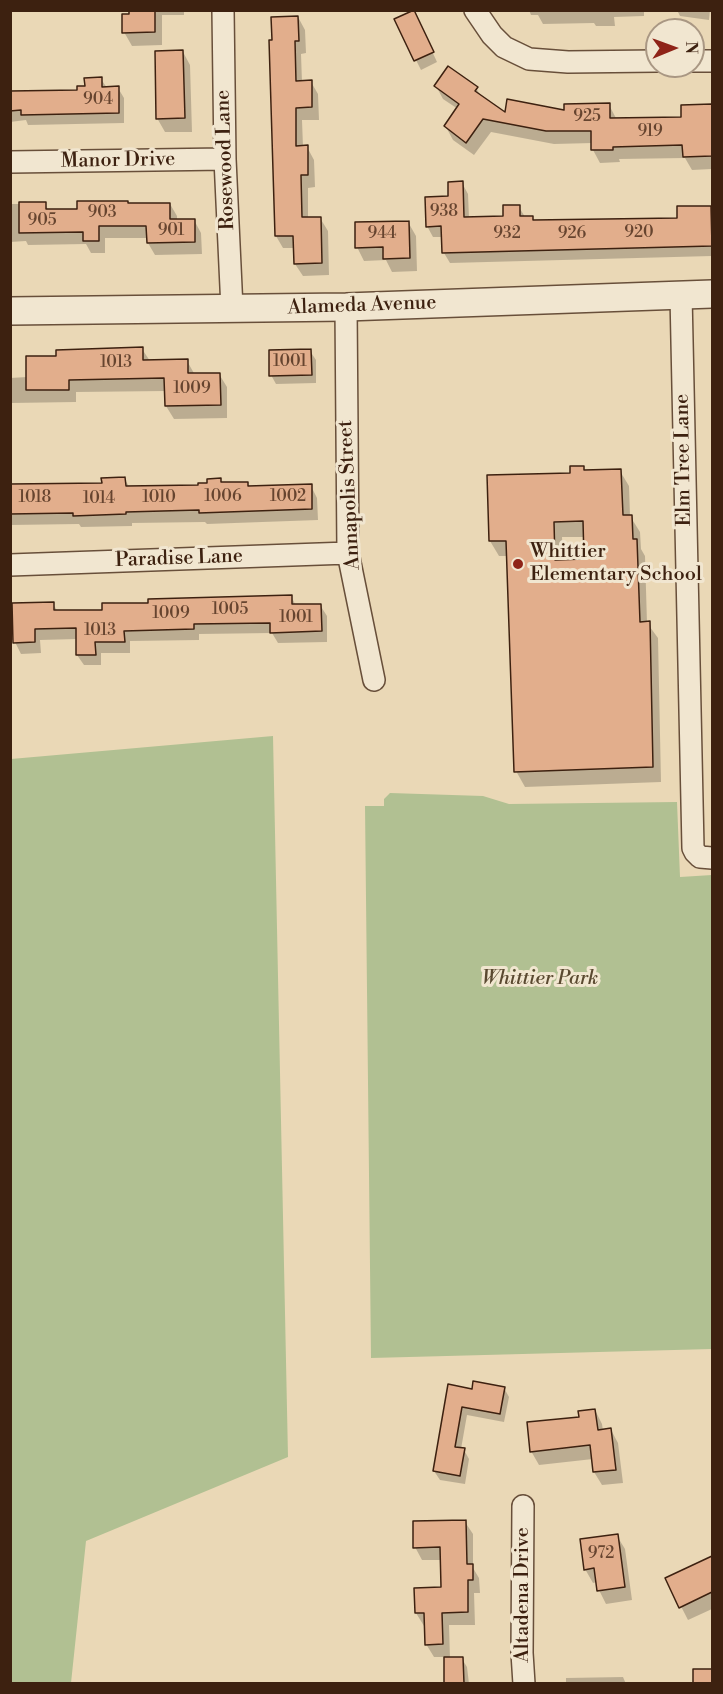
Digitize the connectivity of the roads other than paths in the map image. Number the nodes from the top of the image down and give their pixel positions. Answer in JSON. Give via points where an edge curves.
{"nodes":[{"id":1,"x":223,"y":10,"type":"edge"},
{"id":2,"x":475,"y":10,"type":"edge"},
{"id":3,"x":645,"y":62,"type":"edge"},
{"id":4,"x":225,"y":159,"type":"junction"},
{"id":5,"x":10,"y":162,"type":"edge"},
{"id":6,"x":712,"y":294,"type":"edge"},
{"id":7,"x":681,"y":295,"type":"junction"},
{"id":8,"x":346,"y":307,"type":"junction"},
{"id":9,"x":232,"y":309,"type":"junction"},
{"id":10,"x":10,"y":311,"type":"edge"},
{"id":11,"x":348,"y":553,"type":"junction"},
{"id":12,"x":10,"y":565,"type":"edge"},
{"id":13,"x":374,"y":681,"type":"dead end"},
{"id":14,"x":712,"y":858,"type":"edge"},
{"id":15,"x":522,"y":1506,"type":"dead end"},
{"id":16,"x":524,"y":1683,"type":"edge"}],
"edges":[{"from":1,"to":4,"type":"street","name":"Rosewood Lane"},
{"from":2,"to":3,"type":"street","via":[[504,47],[529,59]]},
{"from":4,"to":5,"type":"street","name":"Manor Drive"},
{"from":4,"to":9,"type":"street","name":"Rosewood Lane"},
{"from":6,"to":7,"type":"street","name":"Alameda Avenue"},
{"from":7,"to":8,"type":"street","name":"Alameda Avenue"},
{"from":7,"to":14,"type":"street","name":"Elm Tree Lane","via":[[693,840],[696,854]]},
{"from":8,"to":9,"type":"street","name":"Alameda Avenue"},
{"from":8,"to":11,"type":"street","name":"Annapolis Street"},
{"from":9,"to":10,"type":"street","name":"Alameda Avenue"},
{"from":11,"to":12,"type":"street","name":"Paradise Lane"},
{"from":11,"to":13,"type":"street","name":"Annapolis Street"},
{"from":15,"to":16,"type":"street","name":"Altadena Drive"}]}
